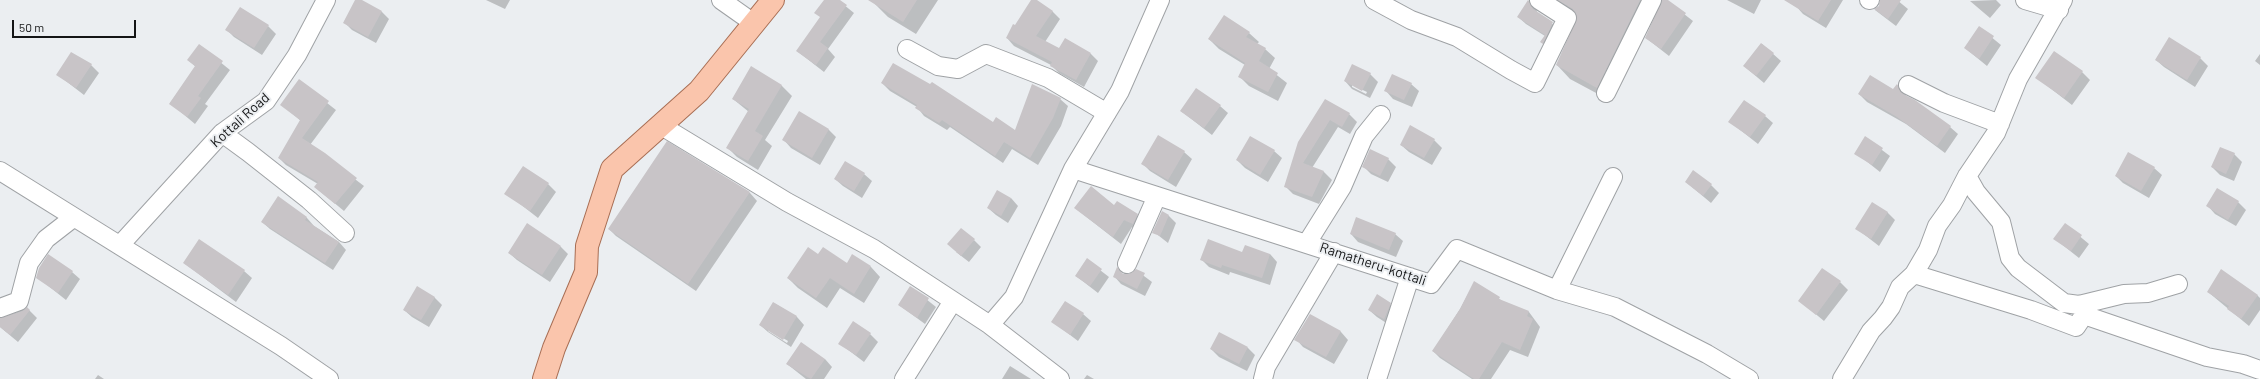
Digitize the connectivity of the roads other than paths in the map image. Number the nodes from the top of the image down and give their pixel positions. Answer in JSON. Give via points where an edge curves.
{"nodes":[{"id":1,"x":326,"y":0,"type":"edge"},
{"id":2,"x":722,"y":0,"type":"edge"},
{"id":3,"x":773,"y":0,"type":"edge"},
{"id":4,"x":1160,"y":0,"type":"edge"},
{"id":5,"x":1374,"y":0,"type":"edge"},
{"id":6,"x":1539,"y":0,"type":"edge"},
{"id":7,"x":1652,"y":0,"type":"edge"},
{"id":8,"x":2025,"y":0,"type":"edge"},
{"id":9,"x":2061,"y":5,"type":"edge"},
{"id":10,"x":755,"y":24,"type":"junction"},
{"id":11,"x":907,"y":49,"type":"dead end"},
{"id":12,"x":1908,"y":85,"type":"dead end"},
{"id":13,"x":1606,"y":93,"type":"dead end"},
{"id":14,"x":1107,"y":113,"type":"junction"},
{"id":15,"x":1381,"y":115,"type":"dead end"},
{"id":16,"x":2000,"y":124,"type":"junction"},
{"id":17,"x":660,"y":125,"type":"junction"},
{"id":18,"x":222,"y":133,"type":"junction"},
{"id":19,"x":1073,"y":169,"type":"junction"},
{"id":20,"x":0,"y":171,"type":"edge"},
{"id":21,"x":1613,"y":176,"type":"dead end"},
{"id":22,"x":1967,"y":176,"type":"junction"},
{"id":23,"x":1157,"y":196,"type":"junction"},
{"id":24,"x":73,"y":218,"type":"junction"},
{"id":25,"x":345,"y":233,"type":"dead end"},
{"id":26,"x":1307,"y":243,"type":"junction"},
{"id":27,"x":120,"y":245,"type":"junction"},
{"id":28,"x":1334,"y":252,"type":"junction"},
{"id":29,"x":1127,"y":264,"type":"dead end"},
{"id":30,"x":1914,"y":274,"type":"junction"},
{"id":31,"x":1410,"y":277,"type":"junction"},
{"id":32,"x":2178,"y":284,"type":"dead end"},
{"id":33,"x":1557,"y":290,"type":"junction"},
{"id":34,"x":953,"y":301,"type":"junction"},
{"id":35,"x":0,"y":308,"type":"edge"},
{"id":36,"x":990,"y":325,"type":"junction"},
{"id":37,"x":2260,"y":370,"type":"edge"},
{"id":38,"x":329,"y":379,"type":"edge"},
{"id":39,"x":544,"y":379,"type":"edge"},
{"id":40,"x":904,"y":379,"type":"edge"},
{"id":41,"x":1060,"y":379,"type":"edge"},
{"id":42,"x":1263,"y":379,"type":"edge"},
{"id":43,"x":1377,"y":379,"type":"edge"},
{"id":44,"x":1749,"y":379,"type":"edge"},
{"id":45,"x":1842,"y":379,"type":"edge"}],
"edges":[{"from":1,"to":18,"type":"street","name":"Kottali Road","via":[[297,55],[266,101]]},
{"from":2,"to":10,"type":"street"},
{"from":3,"to":10,"type":"main road"},
{"from":4,"to":14,"type":"street","via":[[1120,92]]},
{"from":5,"to":6,"type":"street","via":[[1411,20],[1457,37],[1535,83],[1567,18]]},
{"from":7,"to":13,"type":"street"},
{"from":8,"to":9,"type":"street"},
{"from":9,"to":16,"type":"street","via":[[2018,79]]},
{"from":10,"to":17,"type":"main road","via":[[700,91]]},
{"from":11,"to":14,"type":"street","via":[[938,66],[958,69],[986,54],[1048,78]]},
{"from":12,"to":16,"type":"street","via":[[1944,103]]},
{"from":14,"to":19,"type":"street"},
{"from":15,"to":26,"type":"street","via":[[1364,136],[1342,187]]},
{"from":16,"to":22,"type":"street","via":[[1986,151]]},
{"from":17,"to":34,"type":"street","via":[[787,202],[874,249]]},
{"from":17,"to":39,"type":"main road","via":[[612,169],[587,246],[586,272],[554,348]]},
{"from":18,"to":25,"type":"street","via":[[308,200]]},
{"from":18,"to":27,"type":"street","name":"Kottali Road"},
{"from":19,"to":23,"type":"street","name":"Ramatheru-kottali"},
{"from":19,"to":36,"type":"street","via":[[1014,298]]},
{"from":20,"to":24,"type":"street"},
{"from":21,"to":33,"type":"street"},
{"from":22,"to":30,"type":"street","via":[[1952,205],[1937,226],[1928,250]]},
{"from":22,"to":32,"type":"street","via":[[1976,192],[2001,222],[2010,258],[2018,268],[2064,303],[2079,304],[2124,294],[2148,293]]},
{"from":23,"to":26,"type":"street","name":"Ramatheru-kottali"},
{"from":23,"to":29,"type":"street"},
{"from":24,"to":27,"type":"street"},
{"from":24,"to":35,"type":"street","via":[[46,239],[30,263],[19,301]]},
{"from":26,"to":28,"type":"street","name":"Ramatheru-kottali"},
{"from":27,"to":38,"type":"street"},
{"from":28,"to":31,"type":"street","name":"Ramatheru-kottali"},
{"from":28,"to":42,"type":"street","via":[[1266,367]]},
{"from":30,"to":37,"type":"street","via":[[2031,310],[2076,327],[2084,315],[2207,358],[2243,364]]},
{"from":30,"to":45,"type":"street","via":[[1900,287],[1891,306],[1871,331]]},
{"from":31,"to":33,"type":"street","name":"Ramatheru-kottali","via":[[1431,284],[1458,249]]},
{"from":31,"to":43,"type":"street"},
{"from":33,"to":44,"type":"street","via":[[1616,307]]},
{"from":34,"to":36,"type":"street"},
{"from":34,"to":40,"type":"street"},
{"from":36,"to":41,"type":"street"}]}
